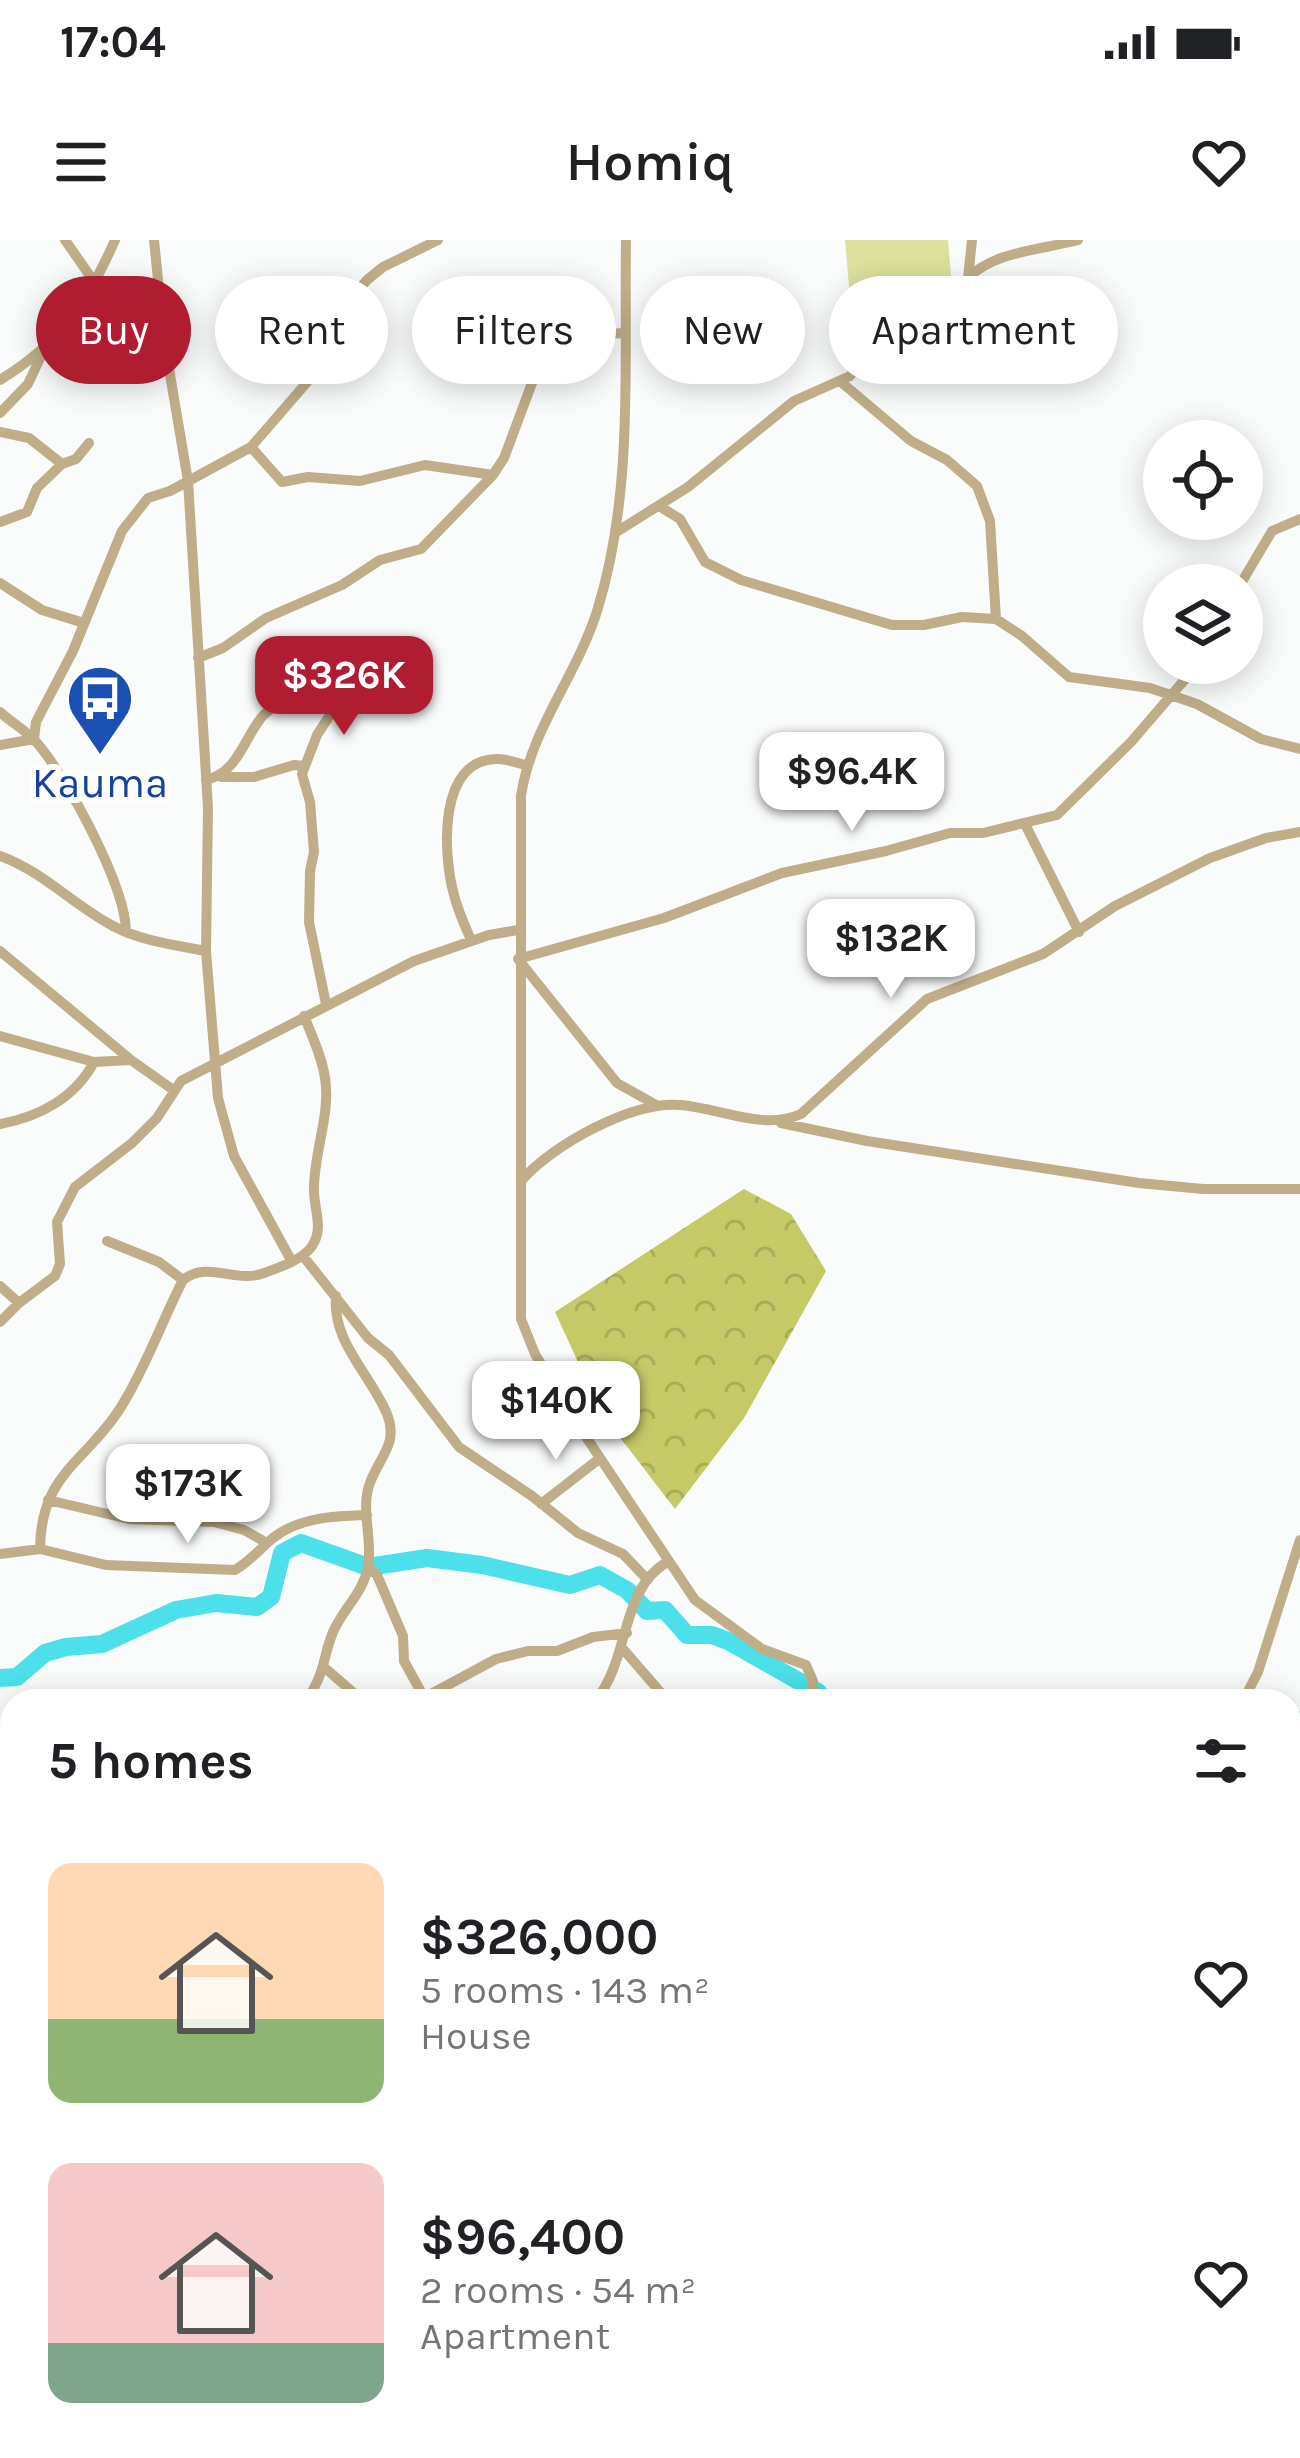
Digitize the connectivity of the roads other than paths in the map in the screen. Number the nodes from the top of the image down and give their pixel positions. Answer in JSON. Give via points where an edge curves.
{"nodes":[{"id":1,"x":65,"y":240,"type":"edge"},
{"id":2,"x":115,"y":240,"type":"edge"},
{"id":3,"x":154,"y":240,"type":"edge"},
{"id":4,"x":438,"y":240,"type":"edge"},
{"id":5,"x":626,"y":240,"type":"edge"},
{"id":6,"x":972,"y":240,"type":"edge"},
{"id":7,"x":1078,"y":240,"type":"edge"},
{"id":8,"x":415,"y":245,"type":"edge"},
{"id":9,"x":90,"y":276,"type":"edge"},
{"id":10,"x":98,"y":276,"type":"edge"},
{"id":11,"x":158,"y":276,"type":"edge"},
{"id":12,"x":968,"y":276,"type":"edge"},
{"id":13,"x":970,"y":276,"type":"edge"},
{"id":14,"x":624,"y":333,"type":"junction"},
{"id":15,"x":36,"y":356,"type":"edge"},
{"id":16,"x":36,"y":366,"type":"edge"},
{"id":17,"x":0,"y":380,"type":"edge"},
{"id":18,"x":173,"y":384,"type":"edge"},
{"id":19,"x":836,"y":384,"type":"edge"},
{"id":20,"x":843,"y":384,"type":"edge"},
{"id":21,"x":0,"y":413,"type":"edge"},
{"id":22,"x":0,"y":432,"type":"edge"},
{"id":23,"x":89,"y":443,"type":"dead end"},
{"id":24,"x":251,"y":447,"type":"junction"},
{"id":25,"x":62,"y":464,"type":"junction"},
{"id":26,"x":494,"y":475,"type":"junction"},
{"id":27,"x":188,"y":481,"type":"junction"},
{"id":28,"x":658,"y":506,"type":"junction"},
{"id":29,"x":1300,"y":519,"type":"edge"},
{"id":30,"x":0,"y":522,"type":"edge"},
{"id":31,"x":618,"y":531,"type":"junction"},
{"id":32,"x":1252,"y":564,"type":"edge"},
{"id":33,"x":0,"y":583,"type":"edge"},
{"id":34,"x":996,"y":619,"type":"junction"},
{"id":35,"x":84,"y":623,"type":"junction"},
{"id":36,"x":198,"y":658,"type":"junction"},
{"id":37,"x":1184,"y":684,"type":"edge"},
{"id":38,"x":1170,"y":695,"type":"junction"},
{"id":39,"x":0,"y":712,"type":"edge"},
{"id":40,"x":34,"y":739,"type":"junction"},
{"id":41,"x":0,"y":745,"type":"edge"},
{"id":42,"x":1300,"y":749,"type":"edge"},
{"id":43,"x":526,"y":765,"type":"junction"},
{"id":44,"x":304,"y":766,"type":"junction"},
{"id":45,"x":212,"y":778,"type":"junction"},
{"id":46,"x":1025,"y":824,"type":"junction"},
{"id":47,"x":1300,"y":832,"type":"edge"},
{"id":48,"x":0,"y":856,"type":"edge"},
{"id":49,"x":518,"y":930,"type":"junction"},
{"id":50,"x":126,"y":932,"type":"junction"},
{"id":51,"x":1079,"y":932,"type":"junction"},
{"id":52,"x":472,"y":940,"type":"junction"},
{"id":53,"x":0,"y":951,"type":"edge"},
{"id":54,"x":206,"y":951,"type":"junction"},
{"id":55,"x":518,"y":959,"type":"junction"},
{"id":56,"x":326,"y":1004,"type":"junction"},
{"id":57,"x":304,"y":1016,"type":"junction"},
{"id":58,"x":0,"y":1036,"type":"edge"},
{"id":59,"x":131,"y":1060,"type":"junction"},
{"id":60,"x":94,"y":1062,"type":"junction"},
{"id":61,"x":214,"y":1064,"type":"junction"},
{"id":62,"x":172,"y":1089,"type":"junction"},
{"id":63,"x":658,"y":1106,"type":"junction"},
{"id":64,"x":776,"y":1122,"type":"junction"},
{"id":65,"x":0,"y":1124,"type":"edge"},
{"id":66,"x":521,"y":1181,"type":"junction"},
{"id":67,"x":1300,"y":1189,"type":"edge"},
{"id":68,"x":107,"y":1241,"type":"dead end"},
{"id":69,"x":297,"y":1258,"type":"junction"},
{"id":70,"x":183,"y":1280,"type":"junction"},
{"id":71,"x":0,"y":1286,"type":"edge"},
{"id":72,"x":337,"y":1296,"type":"junction"},
{"id":73,"x":19,"y":1303,"type":"junction"},
{"id":74,"x":0,"y":1322,"type":"edge"},
{"id":75,"x":599,"y":1459,"type":"junction"},
{"id":76,"x":48,"y":1499,"type":"junction"},
{"id":77,"x":542,"y":1504,"type":"junction"},
{"id":78,"x":367,"y":1515,"type":"junction"},
{"id":79,"x":1300,"y":1540,"type":"edge"},
{"id":80,"x":267,"y":1543,"type":"junction"},
{"id":81,"x":40,"y":1549,"type":"junction"},
{"id":82,"x":0,"y":1554,"type":"edge"},
{"id":83,"x":669,"y":1561,"type":"junction"},
{"id":84,"x":368,"y":1567,"type":"junction"},
{"id":85,"x":646,"y":1577,"type":"junction"},
{"id":86,"x":627,"y":1633,"type":"junction"},
{"id":87,"x":623,"y":1649,"type":"junction"},
{"id":88,"x":326,"y":1667,"type":"junction"},
{"id":89,"x":314,"y":1689,"type":"edge"},
{"id":90,"x":350,"y":1689,"type":"edge"},
{"id":91,"x":418,"y":1689,"type":"edge"},
{"id":92,"x":443,"y":1689,"type":"edge"},
{"id":93,"x":605,"y":1689,"type":"edge"},
{"id":94,"x":658,"y":1689,"type":"edge"},
{"id":95,"x":813,"y":1689,"type":"edge"},
{"id":96,"x":1249,"y":1689,"type":"edge"}],
"edges":[{"from":1,"to":9,"type":"street"},
{"from":2,"to":10,"type":"street"},
{"from":3,"to":11,"type":"street"},
{"from":4,"to":8,"type":"street"},
{"from":5,"to":14,"type":"street"},
{"from":6,"to":12,"type":"street"},
{"from":7,"to":13,"type":"street","via":[[997,257]]},
{"from":8,"to":24,"type":"street","via":[[356,293],[340,344]]},
{"from":14,"to":26,"type":"street","via":[[562,344],[538,367]]},
{"from":14,"to":31,"type":"street"},
{"from":15,"to":17,"type":"street"},
{"from":16,"to":21,"type":"street"},
{"from":18,"to":27,"type":"street"},
{"from":19,"to":28,"type":"street","via":[[794,401]]},
{"from":20,"to":34,"type":"street","via":[[977,486],[991,521]]},
{"from":22,"to":25,"type":"street","via":[[28,437]]},
{"from":23,"to":25,"type":"street"},
{"from":24,"to":26,"type":"street","via":[[282,482],[360,481],[425,465]]},
{"from":24,"to":27,"type":"street"},
{"from":25,"to":30,"type":"street","via":[[37,488],[27,512]]},
{"from":26,"to":36,"type":"street","via":[[421,549],[380,560]]},
{"from":27,"to":35,"type":"street","via":[[148,499],[122,531]]},
{"from":27,"to":36,"type":"street"},
{"from":28,"to":31,"type":"street"},
{"from":28,"to":34,"type":"street","via":[[680,519],[705,562],[741,580],[892,625]]},
{"from":29,"to":32,"type":"street","via":[[1272,531]]},
{"from":31,"to":43,"type":"street","via":[[596,614]]},
{"from":33,"to":35,"type":"street","via":[[42,610]]},
{"from":34,"to":38,"type":"street","via":[[1069,677]]},
{"from":35,"to":40,"type":"street"},
{"from":36,"to":45,"type":"street"},
{"from":37,"to":38,"type":"street"},
{"from":38,"to":42,"type":"street","via":[[1261,740]]},
{"from":38,"to":46,"type":"street","via":[[1066,809]]},
{"from":39,"to":40,"type":"street"},
{"from":40,"to":41,"type":"street"},
{"from":40,"to":50,"type":"street","via":[[110,871]]},
{"from":43,"to":49,"type":"street"},
{"from":43,"to":52,"type":"street","via":[[496,759],[455,782],[447,844],[453,893]]},
{"from":44,"to":45,"type":"street"},
{"from":44,"to":45,"type":"street","via":[[341,698],[332,686],[262,716],[231,766]]},
{"from":44,"to":56,"type":"street","via":[[314,852],[309,922]]},
{"from":45,"to":54,"type":"street"},
{"from":46,"to":51,"type":"street"},
{"from":46,"to":55,"type":"street","via":[[950,832],[782,873],[664,918]]},
{"from":47,"to":51,"type":"street","via":[[1210,858]]},
{"from":48,"to":50,"type":"street"},
{"from":49,"to":52,"type":"street"},
{"from":49,"to":55,"type":"street"},
{"from":50,"to":54,"type":"street"},
{"from":51,"to":64,"type":"street","via":[[927,999],[816,1105]]},
{"from":52,"to":56,"type":"street"},
{"from":53,"to":59,"type":"street"},
{"from":54,"to":61,"type":"street"},
{"from":55,"to":63,"type":"street","via":[[617,1083]]},
{"from":55,"to":66,"type":"street"},
{"from":56,"to":57,"type":"street"},
{"from":57,"to":61,"type":"street"},
{"from":57,"to":69,"type":"street","via":[[326,1097],[314,1192],[318,1231]]},
{"from":58,"to":60,"type":"street"},
{"from":59,"to":60,"type":"street"},
{"from":59,"to":62,"type":"street"},
{"from":60,"to":65,"type":"street","via":[[58,1102]]},
{"from":61,"to":62,"type":"street"},
{"from":61,"to":69,"type":"street","via":[[233,1156]]},
{"from":62,"to":73,"type":"street","via":[[157,1118],[75,1187],[57,1222],[55,1276]]},
{"from":63,"to":64,"type":"street"},
{"from":63,"to":66,"type":"street","via":[[555,1150]]},
{"from":64,"to":67,"type":"street","via":[[1139,1183]]},
{"from":66,"to":75,"type":"street","via":[[523,1326]]},
{"from":68,"to":70,"type":"street"},
{"from":69,"to":70,"type":"street","via":[[259,1276],[206,1270]]},
{"from":69,"to":72,"type":"street"},
{"from":70,"to":76,"type":"street","via":[[119,1411]]},
{"from":71,"to":73,"type":"street"},
{"from":72,"to":77,"type":"street","via":[[459,1447]]},
{"from":72,"to":78,"type":"street","via":[[343,1339],[392,1432],[369,1484]]},
{"from":73,"to":74,"type":"street"},
{"from":75,"to":77,"type":"street"},
{"from":75,"to":83,"type":"street"},
{"from":76,"to":80,"type":"street","via":[[129,1519],[214,1522]]},
{"from":76,"to":81,"type":"street"},
{"from":77,"to":85,"type":"street"},
{"from":78,"to":80,"type":"street","via":[[316,1519]]},
{"from":78,"to":84,"type":"street"},
{"from":79,"to":96,"type":"street"},
{"from":80,"to":81,"type":"street","via":[[224,1571],[90,1564]]},
{"from":81,"to":82,"type":"street"},
{"from":83,"to":85,"type":"street"},
{"from":83,"to":95,"type":"street","via":[[707,1612],[806,1665]]},
{"from":84,"to":88,"type":"street","via":[[332,1635]]},
{"from":84,"to":91,"type":"street","via":[[404,1636],[404,1661]]},
{"from":85,"to":86,"type":"street"},
{"from":86,"to":87,"type":"street"},
{"from":86,"to":92,"type":"street","via":[[496,1659]]},
{"from":87,"to":93,"type":"street"},
{"from":87,"to":94,"type":"street"},
{"from":88,"to":89,"type":"street"},
{"from":88,"to":90,"type":"street"}]}
